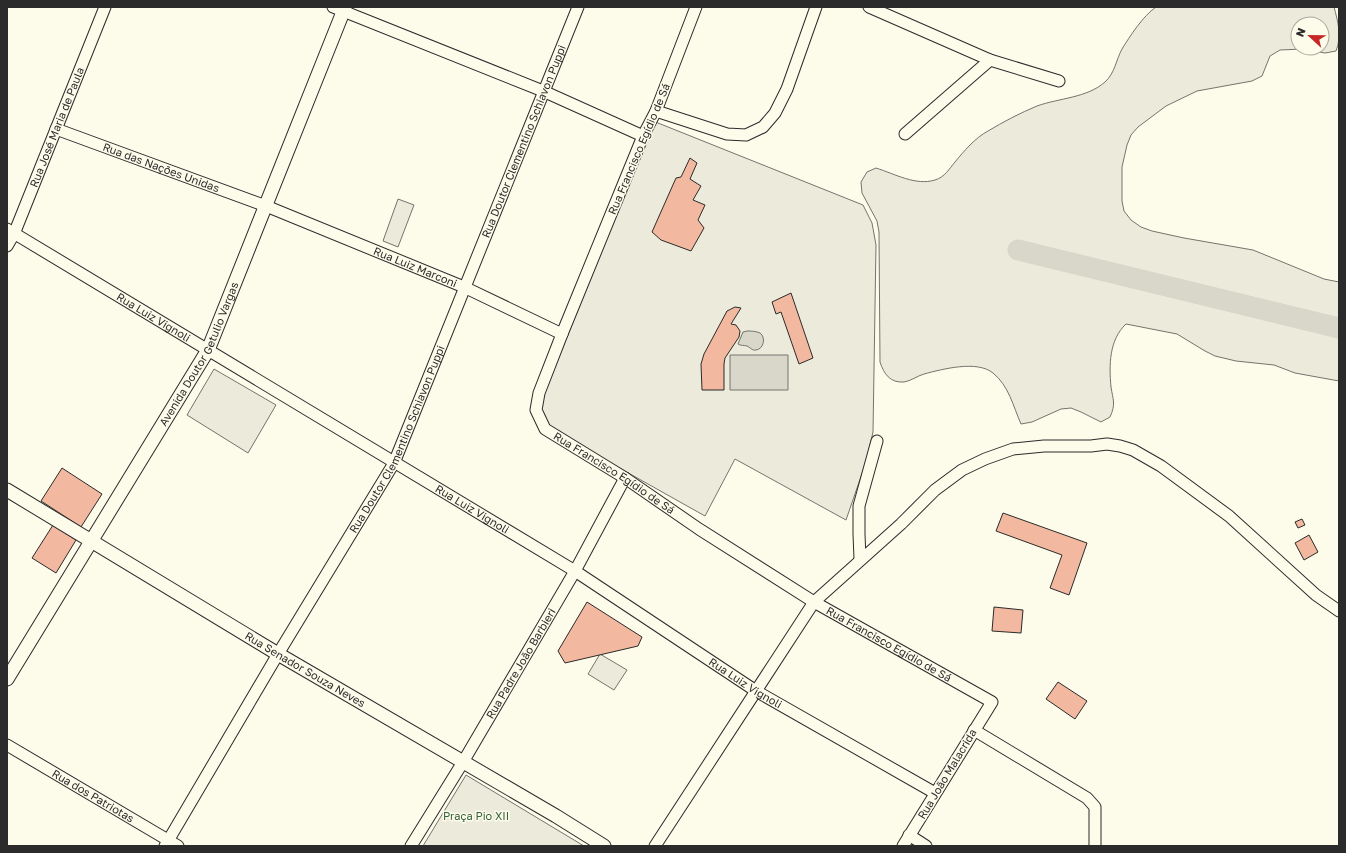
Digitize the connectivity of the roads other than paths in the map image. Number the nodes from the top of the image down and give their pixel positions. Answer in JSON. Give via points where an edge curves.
{"nodes":[{"id":1,"x":105,"y":7,"type":"edge"},
{"id":2,"x":578,"y":7,"type":"edge"},
{"id":3,"x":696,"y":7,"type":"edge"},
{"id":4,"x":816,"y":7,"type":"edge"},
{"id":5,"x":869,"y":7,"type":"edge"},
{"id":6,"x":341,"y":8,"type":"edge"},
{"id":7,"x":990,"y":60,"type":"junction"},
{"id":8,"x":1059,"y":81,"type":"dead end"},
{"id":9,"x":543,"y":91,"type":"junction"},
{"id":10,"x":656,"y":111,"type":"junction"},
{"id":11,"x":56,"y":129,"type":"junction"},
{"id":12,"x":905,"y":134,"type":"dead end"},
{"id":13,"x":643,"y":136,"type":"junction"},
{"id":14,"x":266,"y":206,"type":"junction"},
{"id":15,"x":11,"y":231,"type":"edge"},
{"id":16,"x":7,"y":246,"type":"edge"},
{"id":17,"x":464,"y":287,"type":"junction"},
{"id":18,"x":562,"y":334,"type":"junction"},
{"id":19,"x":208,"y":350,"type":"junction"},
{"id":20,"x":877,"y":441,"type":"dead end"},
{"id":21,"x":394,"y":462,"type":"junction"},
{"id":22,"x":625,"y":478,"type":"junction"},
{"id":23,"x":7,"y":490,"type":"edge"},
{"id":24,"x":91,"y":540,"type":"junction"},
{"id":25,"x":860,"y":559,"type":"junction"},
{"id":26,"x":575,"y":571,"type":"junction"},
{"id":27,"x":814,"y":602,"type":"junction"},
{"id":28,"x":1339,"y":612,"type":"edge"},
{"id":29,"x":278,"y":654,"type":"junction"},
{"id":30,"x":7,"y":679,"type":"edge"},
{"id":31,"x":756,"y":691,"type":"junction"},
{"id":32,"x":992,"y":702,"type":"joint"},
{"id":33,"x":974,"y":730,"type":"junction"},
{"id":34,"x":7,"y":745,"type":"edge"},
{"id":35,"x":463,"y":762,"type":"junction"},
{"id":36,"x":935,"y":793,"type":"junction"},
{"id":37,"x":909,"y":835,"type":"junction"},
{"id":38,"x":167,"y":843,"type":"edge"},
{"id":39,"x":178,"y":846,"type":"edge"},
{"id":40,"x":411,"y":846,"type":"edge"},
{"id":41,"x":604,"y":846,"type":"edge"},
{"id":42,"x":655,"y":846,"type":"edge"},
{"id":43,"x":903,"y":846,"type":"edge"},
{"id":44,"x":926,"y":846,"type":"edge"},
{"id":45,"x":1095,"y":846,"type":"edge"}],
"edges":[{"from":1,"to":11,"type":"street","name":"Rua José Maria de Paula"},
{"from":2,"to":9,"type":"street","name":"Rua Doutor Clementino Schiavon Puppi"},
{"from":3,"to":10,"type":"street","name":"Rua Francisco Egídio de Sá"},
{"from":4,"to":10,"type":"street","via":[[787,89],[775,113],[763,127],[746,135],[727,134]]},
{"from":5,"to":7,"type":"street"},
{"from":6,"to":9,"type":"street"},
{"from":6,"to":14,"type":"street","name":"Avenida Doutor Getulio Vargas"},
{"from":7,"to":8,"type":"street"},
{"from":7,"to":12,"type":"street"},
{"from":9,"to":13,"type":"street"},
{"from":9,"to":17,"type":"street","name":"Rua Doutor Clementino Schiavon Puppi"},
{"from":10,"to":13,"type":"street","name":"Rua Francisco Egídio de Sá"},
{"from":11,"to":14,"type":"street","name":"Rua das Nações Unidas"},
{"from":11,"to":15,"type":"street","name":"Rua José Maria de Paula"},
{"from":13,"to":18,"type":"street","name":"Rua Francisco Egídio de Sá"},
{"from":14,"to":17,"type":"street","name":"Rua Luiz Marconi"},
{"from":14,"to":19,"type":"street","name":"Avenida Doutor Getulio Vargas"},
{"from":15,"to":16,"type":"street","name":"Rua José Maria de Paula"},
{"from":15,"to":19,"type":"street","name":"Rua Luiz Vignoli"},
{"from":17,"to":18,"type":"street","name":"Rua Luiz Marconi"},
{"from":17,"to":21,"type":"street","name":"Rua Doutor Clementino Schiavon Puppi"},
{"from":18,"to":22,"type":"street","name":"Rua Francisco Egídio de Sá","via":[[539,393],[536,410],[545,429]]},
{"from":19,"to":21,"type":"street","name":"Rua Luiz Vignoli"},
{"from":19,"to":24,"type":"street","name":"Avenida Doutor Getulio Vargas"},
{"from":20,"to":25,"type":"street","via":[[859,506]]},
{"from":21,"to":26,"type":"street","name":"Rua Luiz Vignoli"},
{"from":21,"to":29,"type":"street","name":"Rua Doutor Clementino Schiavon Puppi"},
{"from":22,"to":26,"type":"street","name":"Rua Padre João Barbieri"},
{"from":22,"to":27,"type":"street","name":"Rua Francisco Egídio de Sá","via":[[699,529]]},
{"from":23,"to":24,"type":"street","name":"Rua Senador Souza Neves"},
{"from":24,"to":29,"type":"street","name":"Rua Senador Souza Neves"},
{"from":24,"to":30,"type":"street","name":"Avenida Doutor Getulio Vargas"},
{"from":25,"to":27,"type":"street"},
{"from":25,"to":28,"type":"street","via":[[901,524],[935,490],[962,470],[985,459],[1013,450],[1044,446],[1107,444],[1133,450],[1161,466],[1230,516],[1316,595]]},
{"from":26,"to":31,"type":"street","name":"Rua Luiz Vignoli"},
{"from":26,"to":35,"type":"street","name":"Rua Padre João Barbieri"},
{"from":27,"to":31,"type":"street"},
{"from":27,"to":32,"type":"street","name":"Rua Francisco Egídio de Sá"},
{"from":29,"to":35,"type":"street","name":"Rua Senador Souza Neves"},
{"from":29,"to":38,"type":"street","name":"Rua Doutor Clementino Schiavon Puppi"},
{"from":31,"to":36,"type":"street","name":"Rua Luiz Vignoli"},
{"from":31,"to":42,"type":"street"},
{"from":32,"to":33,"type":"street","name":"Rua João Malacrida"},
{"from":33,"to":36,"type":"street","name":"Rua João Malacrida"},
{"from":33,"to":45,"type":"street","via":[[1087,798],[1095,807]]},
{"from":34,"to":38,"type":"street","name":"Rua dos Patriotas"},
{"from":35,"to":40,"type":"street","name":"Rua Padre João Barbieri"},
{"from":35,"to":41,"type":"street","name":"Rua Senador Souza Neves"},
{"from":36,"to":37,"type":"street","name":"Rua João Malacrida"},
{"from":37,"to":43,"type":"street","name":"Rua João Malacrida"},
{"from":37,"to":44,"type":"street"},
{"from":38,"to":39,"type":"street","name":"Rua dos Patriotas"}]}
